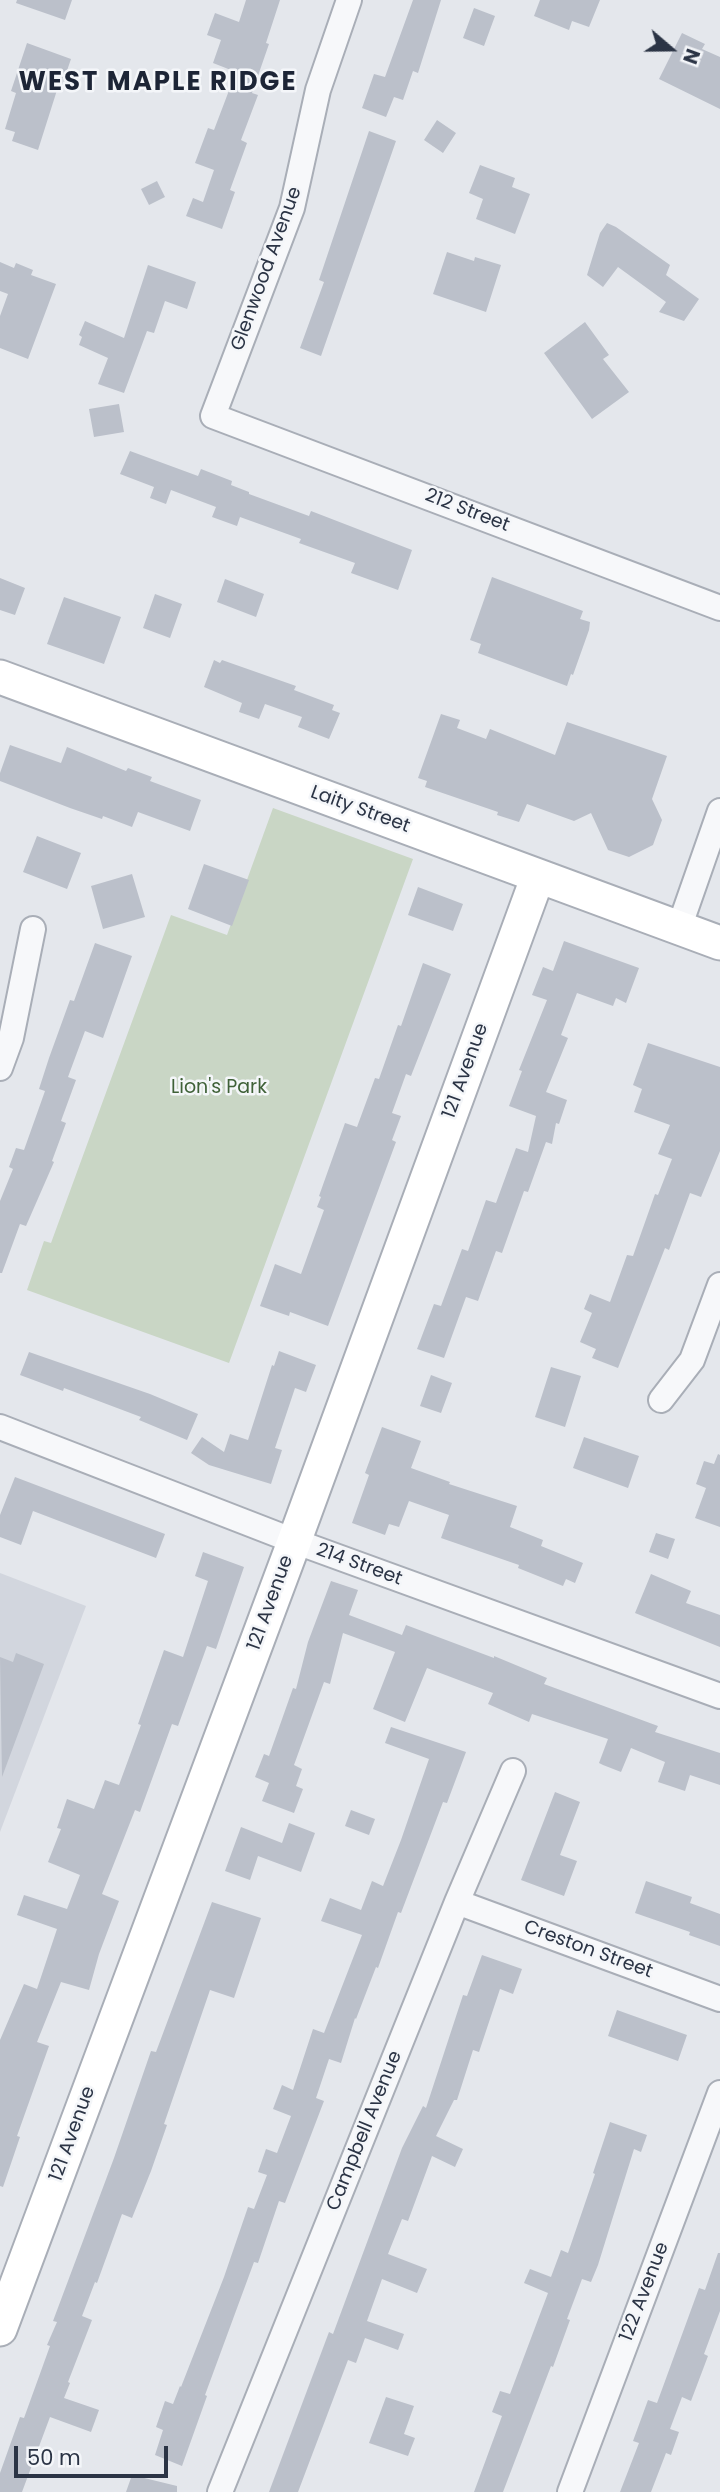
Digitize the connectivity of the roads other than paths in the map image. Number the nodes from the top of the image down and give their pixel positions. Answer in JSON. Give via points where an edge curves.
{"nodes":[{"id":1,"x":349,"y":0,"type":"edge"},
{"id":2,"x":213,"y":416,"type":"joint"},
{"id":3,"x":720,"y":608,"type":"edge"},
{"id":4,"x":0,"y":677,"type":"edge"},
{"id":5,"x":720,"y":811,"type":"edge"},
{"id":6,"x":538,"y":876,"type":"junction"},
{"id":7,"x":679,"y":928,"type":"junction"},
{"id":8,"x":33,"y":929,"type":"dead end"},
{"id":9,"x":720,"y":943,"type":"edge"},
{"id":10,"x":11,"y":977,"type":"edge"},
{"id":11,"x":0,"y":1068,"type":"edge"},
{"id":12,"x":720,"y":1284,"type":"edge"},
{"id":13,"x":661,"y":1400,"type":"dead end"},
{"id":14,"x":0,"y":1427,"type":"edge"},
{"id":15,"x":294,"y":1541,"type":"junction"},
{"id":16,"x":720,"y":1696,"type":"edge"},
{"id":17,"x":513,"y":1771,"type":"dead end"},
{"id":18,"x":457,"y":1902,"type":"junction"},
{"id":19,"x":720,"y":1999,"type":"edge"},
{"id":20,"x":720,"y":2093,"type":"edge"},
{"id":21,"x":0,"y":2329,"type":"edge"},
{"id":22,"x":220,"y":2492,"type":"edge"},
{"id":23,"x":570,"y":2492,"type":"edge"}],
"edges":[{"from":1,"to":2,"type":"street","name":"Glenwood Avenue","via":[[318,90],[292,208]]},
{"from":2,"to":3,"type":"street","name":"212 Street"},
{"from":4,"to":6,"type":"street","name":"Laity Street"},
{"from":5,"to":7,"type":"street"},
{"from":6,"to":7,"type":"street","name":"Laity Street"},
{"from":6,"to":15,"type":"street","name":"121 Avenue"},
{"from":7,"to":9,"type":"street","name":"Laity Street"},
{"from":8,"to":10,"type":"street"},
{"from":10,"to":11,"type":"street","via":[[11,1038]]},
{"from":12,"to":13,"type":"street","via":[[692,1360]]},
{"from":14,"to":15,"type":"street","name":"214 Street"},
{"from":15,"to":16,"type":"street","name":"214 Street"},
{"from":15,"to":21,"type":"street","name":"121 Avenue"},
{"from":17,"to":18,"type":"street","name":"Campbell Avenue"},
{"from":18,"to":19,"type":"street","name":"Creston Street"},
{"from":18,"to":22,"type":"street","name":"Campbell Avenue"},
{"from":20,"to":23,"type":"street","name":"122 Avenue"}]}
